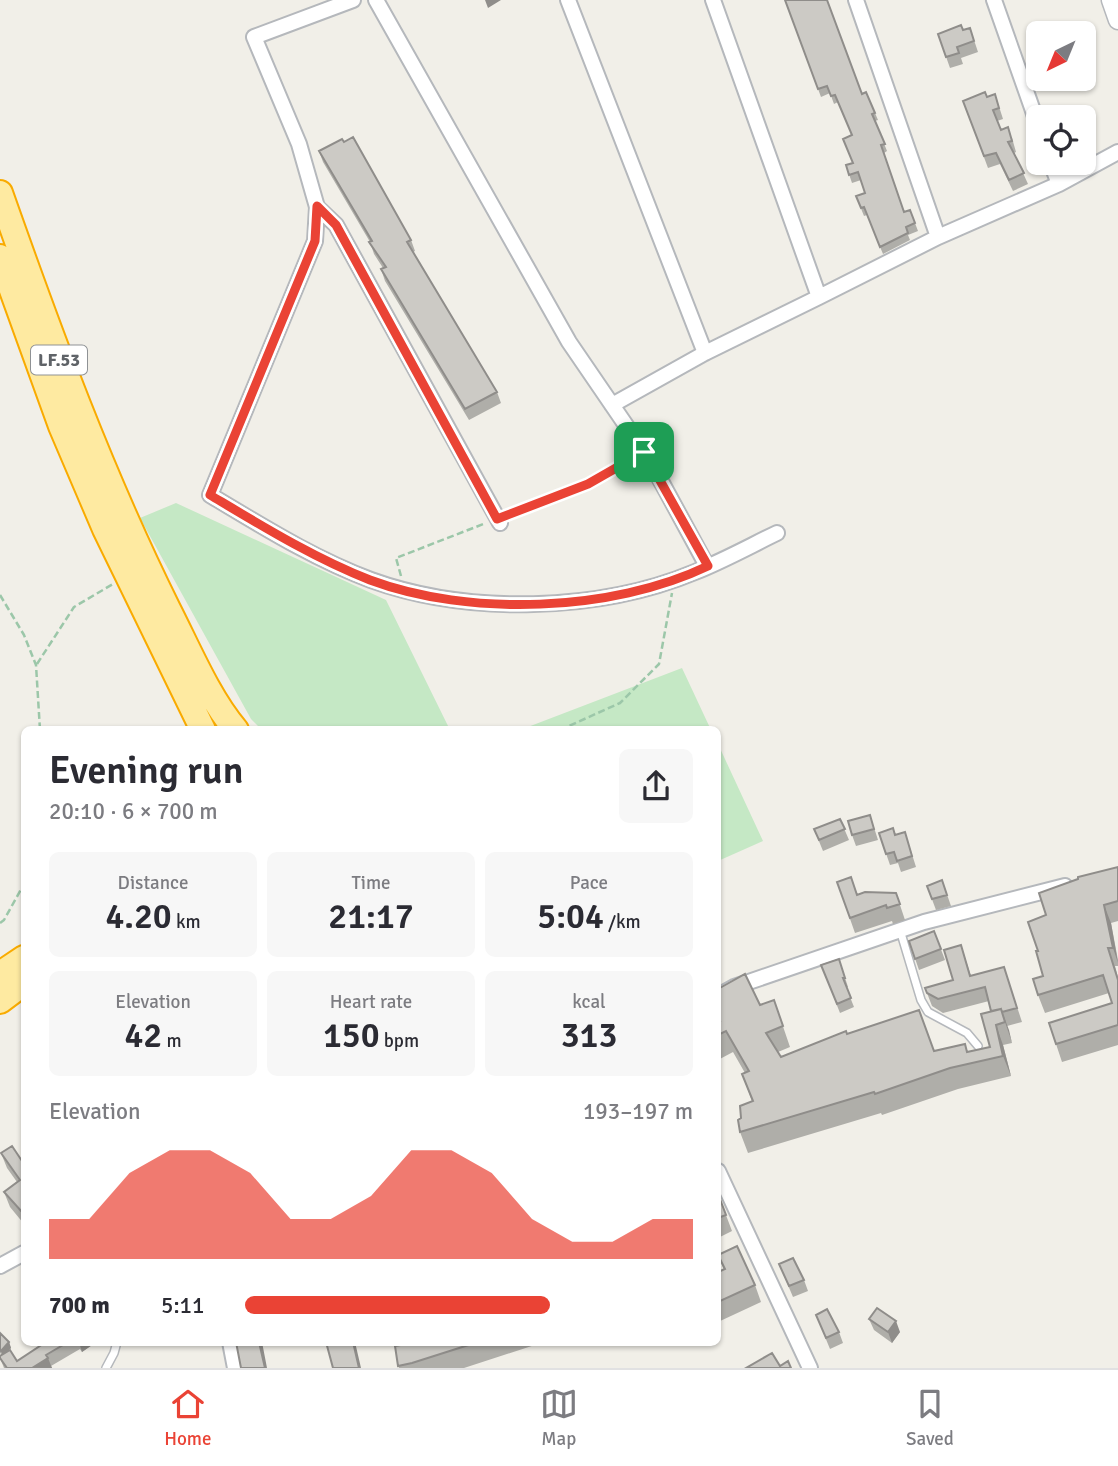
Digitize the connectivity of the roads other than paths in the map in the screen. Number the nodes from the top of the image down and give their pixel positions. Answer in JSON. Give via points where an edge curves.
{"nodes":[{"id":1,"x":353,"y":0,"type":"edge"},
{"id":2,"x":376,"y":0,"type":"edge"},
{"id":3,"x":568,"y":0,"type":"edge"},
{"id":4,"x":713,"y":0,"type":"edge"},
{"id":5,"x":856,"y":0,"type":"edge"},
{"id":6,"x":994,"y":0,"type":"edge"},
{"id":7,"x":1111,"y":0,"type":"edge"},
{"id":8,"x":1118,"y":20,"type":"edge"},
{"id":9,"x":1031,"y":105,"type":"edge"},
{"id":10,"x":1118,"y":152,"type":"edge"},
{"id":11,"x":1056,"y":175,"type":"edge"},
{"id":12,"x":1059,"y":184,"type":"junction"},
{"id":13,"x":0,"y":193,"type":"edge"},
{"id":14,"x":317,"y":206,"type":"junction"},
{"id":15,"x":938,"y":237,"type":"junction"},
{"id":16,"x":0,"y":257,"type":"edge"},
{"id":17,"x":818,"y":297,"type":"junction"},
{"id":18,"x":705,"y":354,"type":"junction"},
{"id":19,"x":612,"y":405,"type":"junction"},
{"id":20,"x":498,"y":519,"type":"road end"},
{"id":21,"x":777,"y":533,"type":"dead end"},
{"id":22,"x":708,"y":566,"type":"junction"},
{"id":23,"x":201,"y":726,"type":"edge"},
{"id":24,"x":233,"y":726,"type":"edge"},
{"id":25,"x":1077,"y":883,"type":"edge"},
{"id":26,"x":900,"y":930,"type":"junction"},
{"id":27,"x":21,"y":960,"type":"edge"},
{"id":28,"x":0,"y":974,"type":"edge"},
{"id":29,"x":21,"y":985,"type":"edge"},
{"id":30,"x":721,"y":994,"type":"edge"},
{"id":31,"x":0,"y":1001,"type":"edge"},
{"id":32,"x":978,"y":1046,"type":"dead end"},
{"id":33,"x":721,"y":1177,"type":"edge"},
{"id":34,"x":21,"y":1255,"type":"edge"},
{"id":35,"x":0,"y":1266,"type":"edge"},
{"id":36,"x":116,"y":1346,"type":"edge"},
{"id":37,"x":231,"y":1346,"type":"edge"},
{"id":38,"x":106,"y":1368,"type":"edge"},
{"id":39,"x":235,"y":1368,"type":"edge"},
{"id":40,"x":810,"y":1368,"type":"edge"}],
"edges":[{"from":1,"to":14,"type":"street","via":[[254,37],[299,144]]},
{"from":2,"to":19,"type":"street","via":[[569,342]]},
{"from":3,"to":18,"type":"street"},
{"from":4,"to":17,"type":"street"},
{"from":5,"to":15,"type":"street"},
{"from":6,"to":9,"type":"street"},
{"from":7,"to":8,"type":"street"},
{"from":10,"to":12,"type":"street"},
{"from":11,"to":12,"type":"street"},
{"from":12,"to":15,"type":"street"},
{"from":13,"to":24,"type":"highway","number":"LF.53","via":[[64,373],[109,481],[194,659]]},
{"from":14,"to":20,"type":"street","via":[[336,225]]},
{"from":14,"to":22,"type":"street","via":[[315,241],[210,495],[292,544],[371,580],[447,600],[550,605],[616,597]]},
{"from":15,"to":17,"type":"street"},
{"from":16,"to":23,"type":"highway","number":"LF.53","via":[[61,426],[105,529]]},
{"from":17,"to":18,"type":"street"},
{"from":18,"to":19,"type":"street"},
{"from":19,"to":22,"type":"street"},
{"from":21,"to":22,"type":"street"},
{"from":25,"to":26,"type":"street"},
{"from":26,"to":30,"type":"street"},
{"from":26,"to":32,"type":"lane","via":[[928,1012],[967,1033]]},
{"from":27,"to":28,"type":"highway"},
{"from":29,"to":31,"type":"highway"},
{"from":33,"to":40,"type":"street"},
{"from":34,"to":35,"type":"street"},
{"from":36,"to":38,"type":"lane"},
{"from":37,"to":39,"type":"street"}]}
